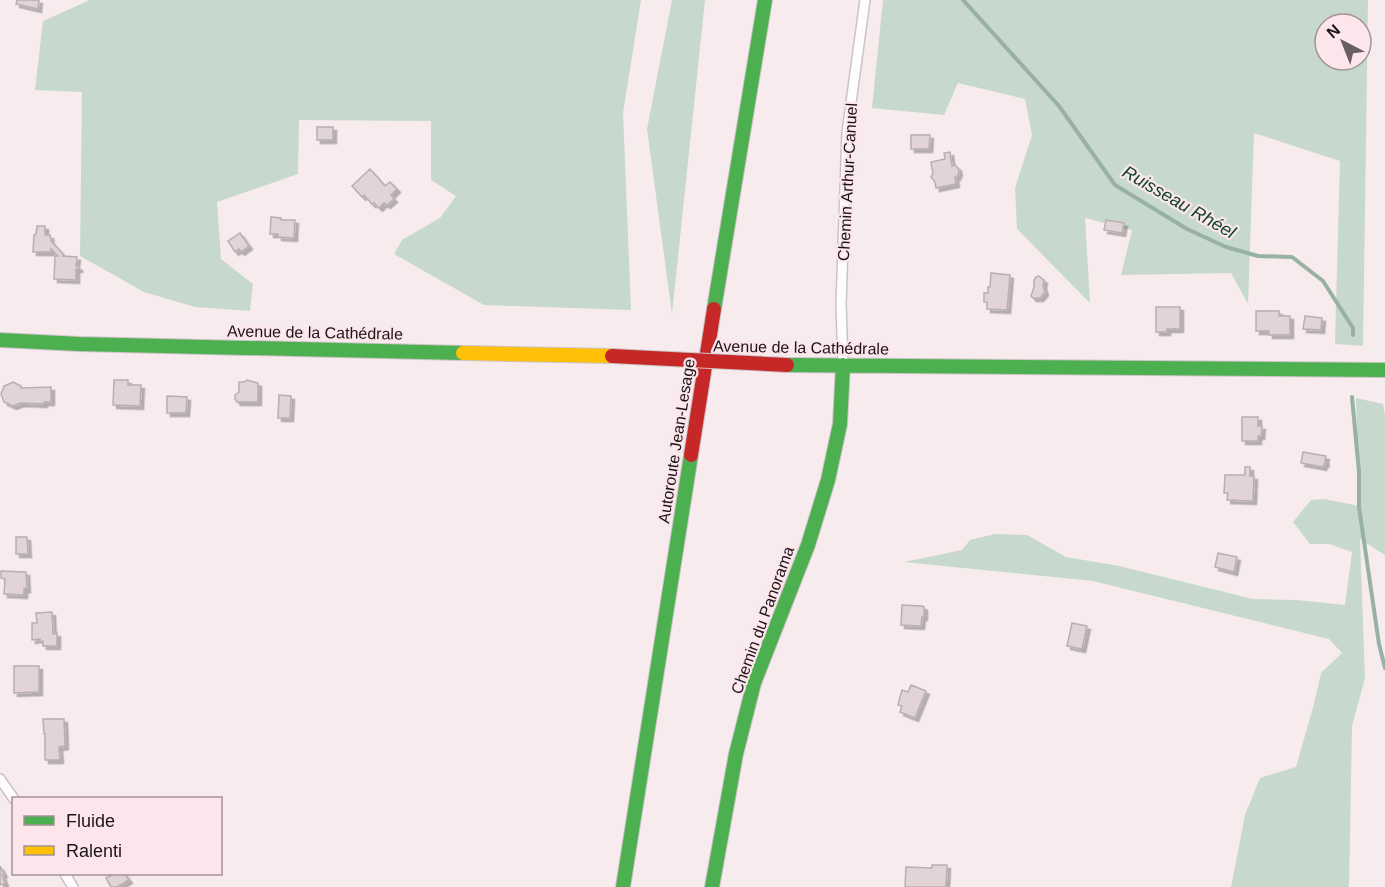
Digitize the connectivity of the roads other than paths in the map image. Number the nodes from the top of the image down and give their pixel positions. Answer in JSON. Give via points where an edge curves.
{"nodes":[{"id":1,"x":765,"y":0,"type":"edge"},
{"id":2,"x":865,"y":0,"type":"edge"},
{"id":3,"x":0,"y":340,"type":"edge"},
{"id":4,"x":843,"y":365,"type":"junction"},
{"id":5,"x":1385,"y":370,"type":"edge"},
{"id":6,"x":0,"y":779,"type":"edge"},
{"id":7,"x":13,"y":797,"type":"edge"},
{"id":8,"x":623,"y":887,"type":"edge"},
{"id":9,"x":712,"y":887,"type":"edge"}],
"edges":[{"from":1,"to":8,"type":"main road","name":"Autoroute Jean-Lesage"},
{"from":2,"to":4,"type":"street","name":"Chemin Arthur-Canuel","via":[[847,132],[841,304]]},
{"from":3,"to":4,"type":"main road","name":"Avenue de la Cathédrale","bridge":true},
{"from":4,"to":5,"type":"main road","name":"Avenue de la Cathédrale"},
{"from":4,"to":9,"type":"main road","name":"Chemin du Panorama","via":[[840,424],[828,480],[808,545],[754,683],[736,754]]},
{"from":6,"to":7,"type":"street"}]}
